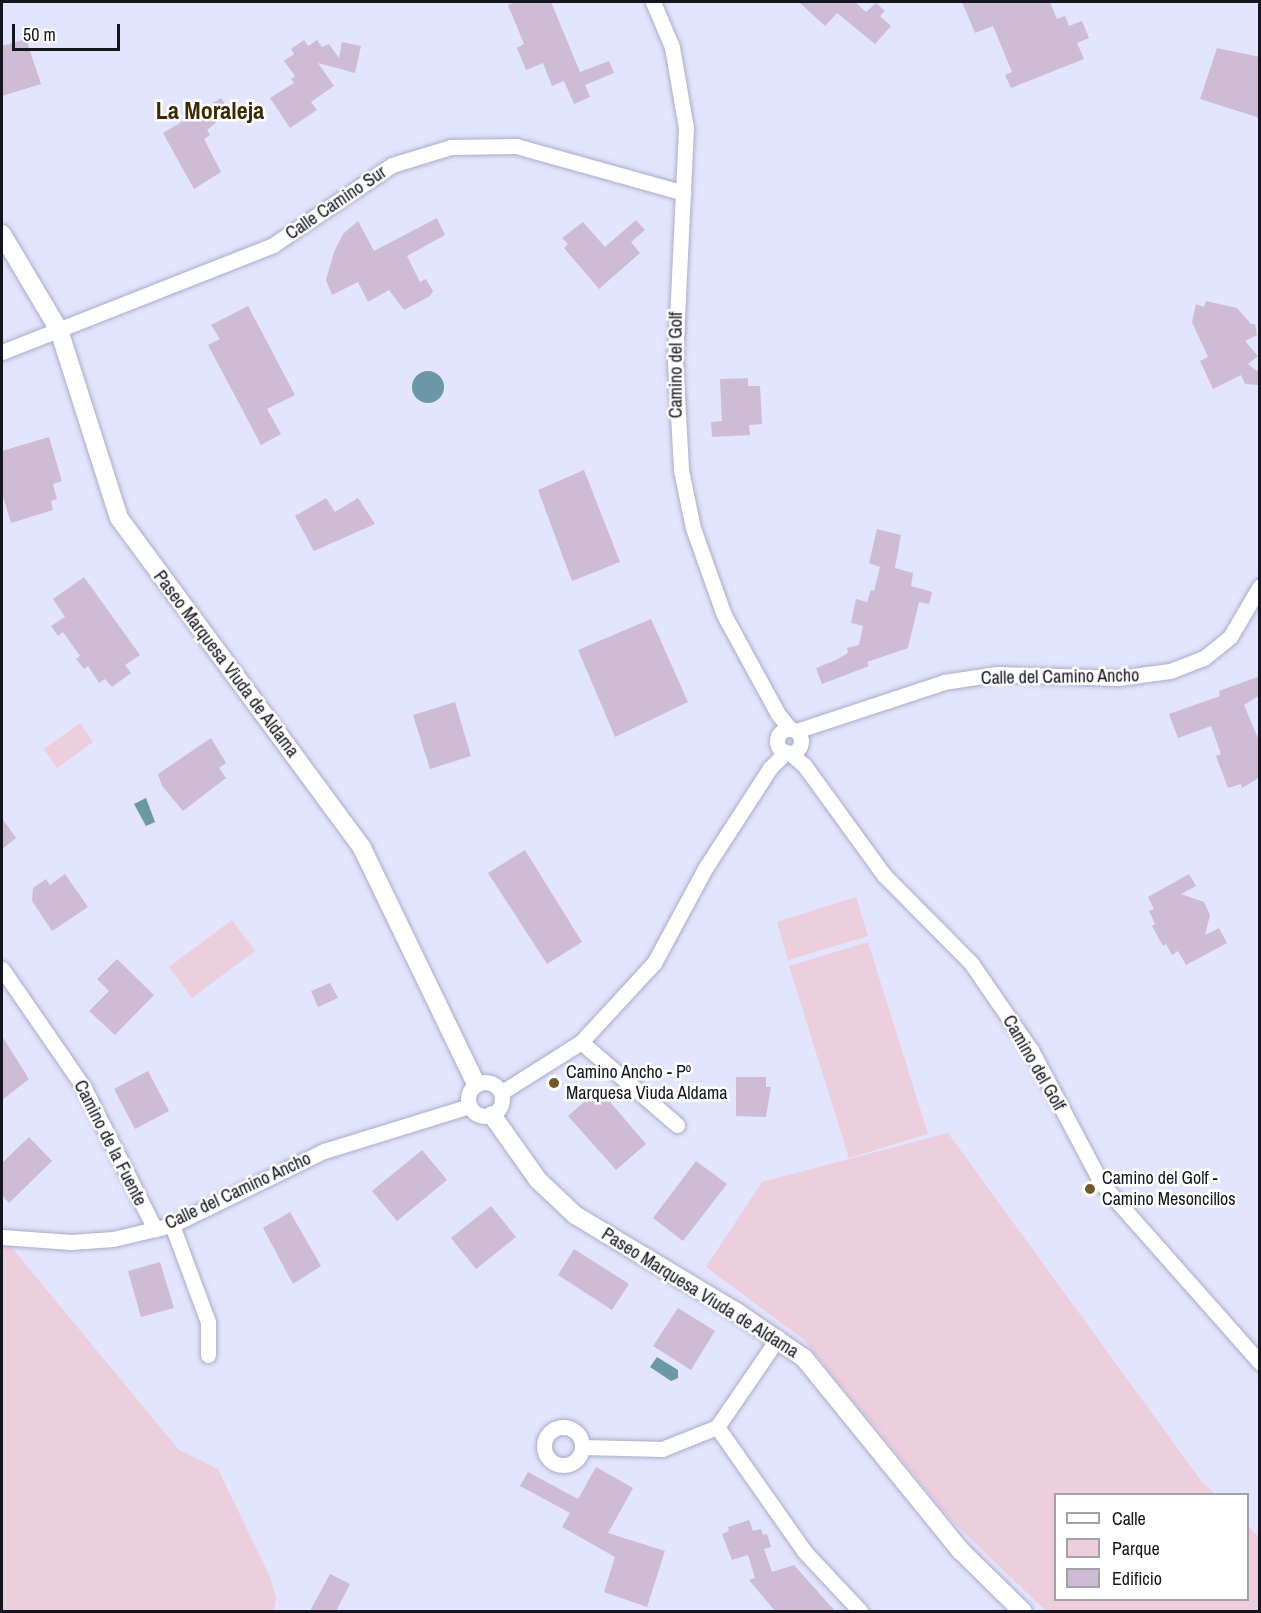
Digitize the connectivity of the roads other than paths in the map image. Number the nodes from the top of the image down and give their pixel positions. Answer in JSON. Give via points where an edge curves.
{"nodes":[{"id":1,"x":653,"y":2,"type":"edge"},
{"id":2,"x":684,"y":193,"type":"junction"},
{"id":3,"x":2,"y":234,"type":"edge"},
{"id":4,"x":59,"y":330,"type":"junction"},
{"id":5,"x":2,"y":352,"type":"edge"},
{"id":6,"x":1260,"y":586,"type":"edge"},
{"id":7,"x":1256,"y":604,"type":"edge"},
{"id":8,"x":790,"y":741,"type":"junction"},
{"id":9,"x":2,"y":969,"type":"edge"},
{"id":10,"x":581,"y":1042,"type":"junction"},
{"id":11,"x":476,"y":1084,"type":"junction"},
{"id":12,"x":501,"y":1092,"type":"junction"},
{"id":13,"x":469,"y":1106,"type":"junction"},
{"id":14,"x":492,"y":1115,"type":"junction"},
{"id":15,"x":677,"y":1125,"type":"dead end"},
{"id":16,"x":172,"y":1225,"type":"junction"},
{"id":17,"x":155,"y":1229,"type":"junction"},
{"id":18,"x":2,"y":1237,"type":"edge"},
{"id":19,"x":778,"y":1338,"type":"junction"},
{"id":20,"x":208,"y":1355,"type":"dead end"},
{"id":21,"x":1260,"y":1364,"type":"edge"},
{"id":22,"x":717,"y":1427,"type":"junction"},
{"id":23,"x":582,"y":1447,"type":"dead end"},
{"id":24,"x":861,"y":1611,"type":"edge"},
{"id":25,"x":1023,"y":1611,"type":"edge"}],
"edges":[{"from":1,"to":2,"type":"street","name":"Camino del Golf","via":[[679,77],[686,128]]},
{"from":2,"to":4,"type":"street","name":"Calle Camino Sur","via":[[516,146],[451,147],[392,165],[273,245]]},
{"from":2,"to":8,"type":"street","name":"Camino del Golf","via":[[675,362],[681,470],[693,528],[724,615]]},
{"from":3,"to":4,"type":"street","name":"Paseo Marquesa Viuda de Aldama"},
{"from":4,"to":5,"type":"street","name":"Calle Camino Sur"},
{"from":4,"to":11,"type":"street","name":"Paseo Marquesa Viuda de Aldama","via":[[119,518],[362,848]]},
{"from":6,"to":7,"type":"street","name":"Calle del Camino Ancho"},
{"from":7,"to":8,"type":"street","name":"Calle del Camino Ancho","via":[[1230,637],[1203,658],[1170,671],[1118,678],[997,674],[944,682],[827,723]]},
{"from":8,"to":10,"type":"street","via":[[705,867],[654,963]]},
{"from":8,"to":21,"type":"street","name":"Camino del Golf","via":[[885,875],[971,963],[1031,1050],[1101,1183]]},
{"from":9,"to":17,"type":"street","name":"Camino de la Fuente","via":[[84,1088]]},
{"from":10,"to":12,"type":"street"},
{"from":10,"to":15,"type":"street"},
{"from":11,"to":12,"type":"street","via":[[487,1081]]},
{"from":11,"to":13,"type":"street","via":[[468,1094]]},
{"from":12,"to":14,"type":"street","via":[[501,1106]]},
{"from":13,"to":14,"type":"street","via":[[481,1116]]},
{"from":13,"to":16,"type":"street","name":"Calle del Camino Ancho","via":[[324,1151]]},
{"from":14,"to":19,"type":"street","name":"Paseo Marquesa Viuda de Aldama","via":[[538,1180],[575,1215]]},
{"from":16,"to":17,"type":"street","name":"Calle del Camino Ancho"},
{"from":16,"to":20,"type":"street","via":[[208,1322]]},
{"from":17,"to":18,"type":"street","name":"Calle del Camino Ancho","via":[[113,1239],[71,1242]]},
{"from":19,"to":22,"type":"street"},
{"from":19,"to":25,"type":"street","name":"Paseo Marquesa Viuda de Aldama","via":[[804,1358],[962,1551]]},
{"from":22,"to":23,"type":"street","via":[[662,1449]]},
{"from":22,"to":24,"type":"street","via":[[804,1551]]}]}
